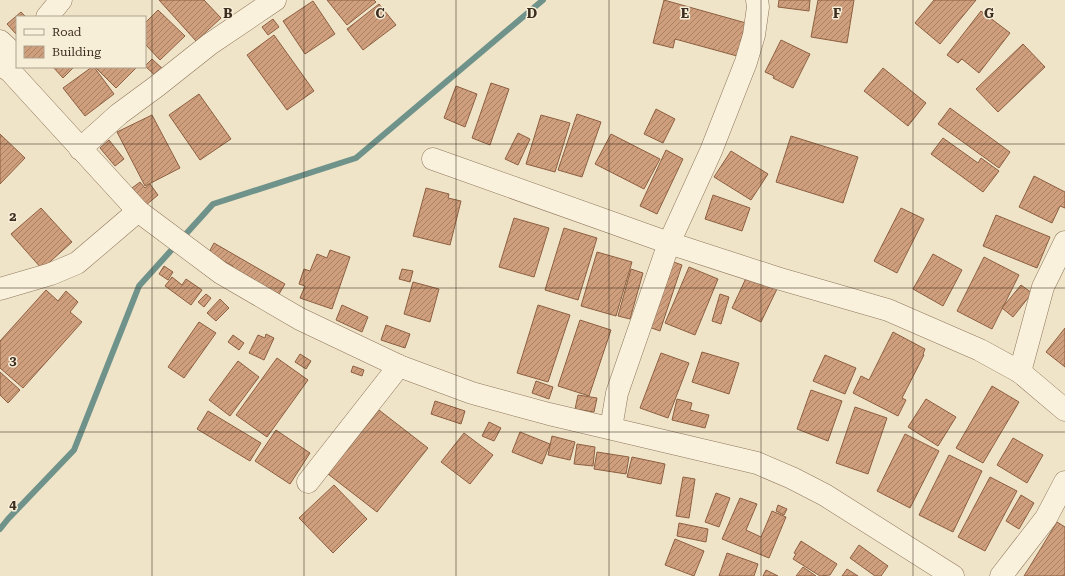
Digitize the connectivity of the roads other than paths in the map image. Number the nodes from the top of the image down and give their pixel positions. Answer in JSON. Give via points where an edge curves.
{"nodes":[{"id":1,"x":61,"y":0,"type":"edge"},
{"id":2,"x":275,"y":0,"type":"edge"},
{"id":3,"x":757,"y":0,"type":"edge"},
{"id":4,"x":48,"y":16,"type":"edge"},
{"id":5,"x":0,"y":41,"type":"edge"},
{"id":6,"x":11,"y":62,"type":"edge"},
{"id":7,"x":80,"y":149,"type":"junction"},
{"id":8,"x":433,"y":159,"type":"dead end"},
{"id":9,"x":138,"y":211,"type":"junction"},
{"id":10,"x":1065,"y":242,"type":"edge"},
{"id":11,"x":669,"y":243,"type":"junction"},
{"id":12,"x":0,"y":290,"type":"edge"},
{"id":13,"x":399,"y":366,"type":"junction"},
{"id":14,"x":1020,"y":372,"type":"junction"},
{"id":15,"x":1065,"y":410,"type":"edge"},
{"id":16,"x":611,"y":428,"type":"junction"},
{"id":17,"x":308,"y":482,"type":"dead end"},
{"id":18,"x":1065,"y":482,"type":"edge"},
{"id":19,"x":953,"y":576,"type":"edge"},
{"id":20,"x":1001,"y":576,"type":"edge"}],
"edges":[{"from":1,"to":4,"type":"street"},
{"from":2,"to":7,"type":"street","via":[[210,44],[120,114]]},
{"from":3,"to":11,"type":"street","via":[[754,35],[746,62],[711,151]]},
{"from":5,"to":6,"type":"street"},
{"from":6,"to":7,"type":"street"},
{"from":7,"to":9,"type":"street"},
{"from":8,"to":11,"type":"street"},
{"from":9,"to":12,"type":"street","via":[[77,263]]},
{"from":9,"to":13,"type":"street","via":[[221,273],[300,319]]},
{"from":10,"to":14,"type":"street","via":[[1043,287]]},
{"from":11,"to":14,"type":"street","via":[[888,310],[980,350]]},
{"from":11,"to":16,"type":"street","via":[[617,393]]},
{"from":13,"to":16,"type":"street","via":[[472,393]]},
{"from":13,"to":17,"type":"street"},
{"from":14,"to":15,"type":"street"},
{"from":16,"to":19,"type":"street","via":[[757,463],[792,478],[825,495]]},
{"from":18,"to":20,"type":"street","via":[[1046,518]]}]}
